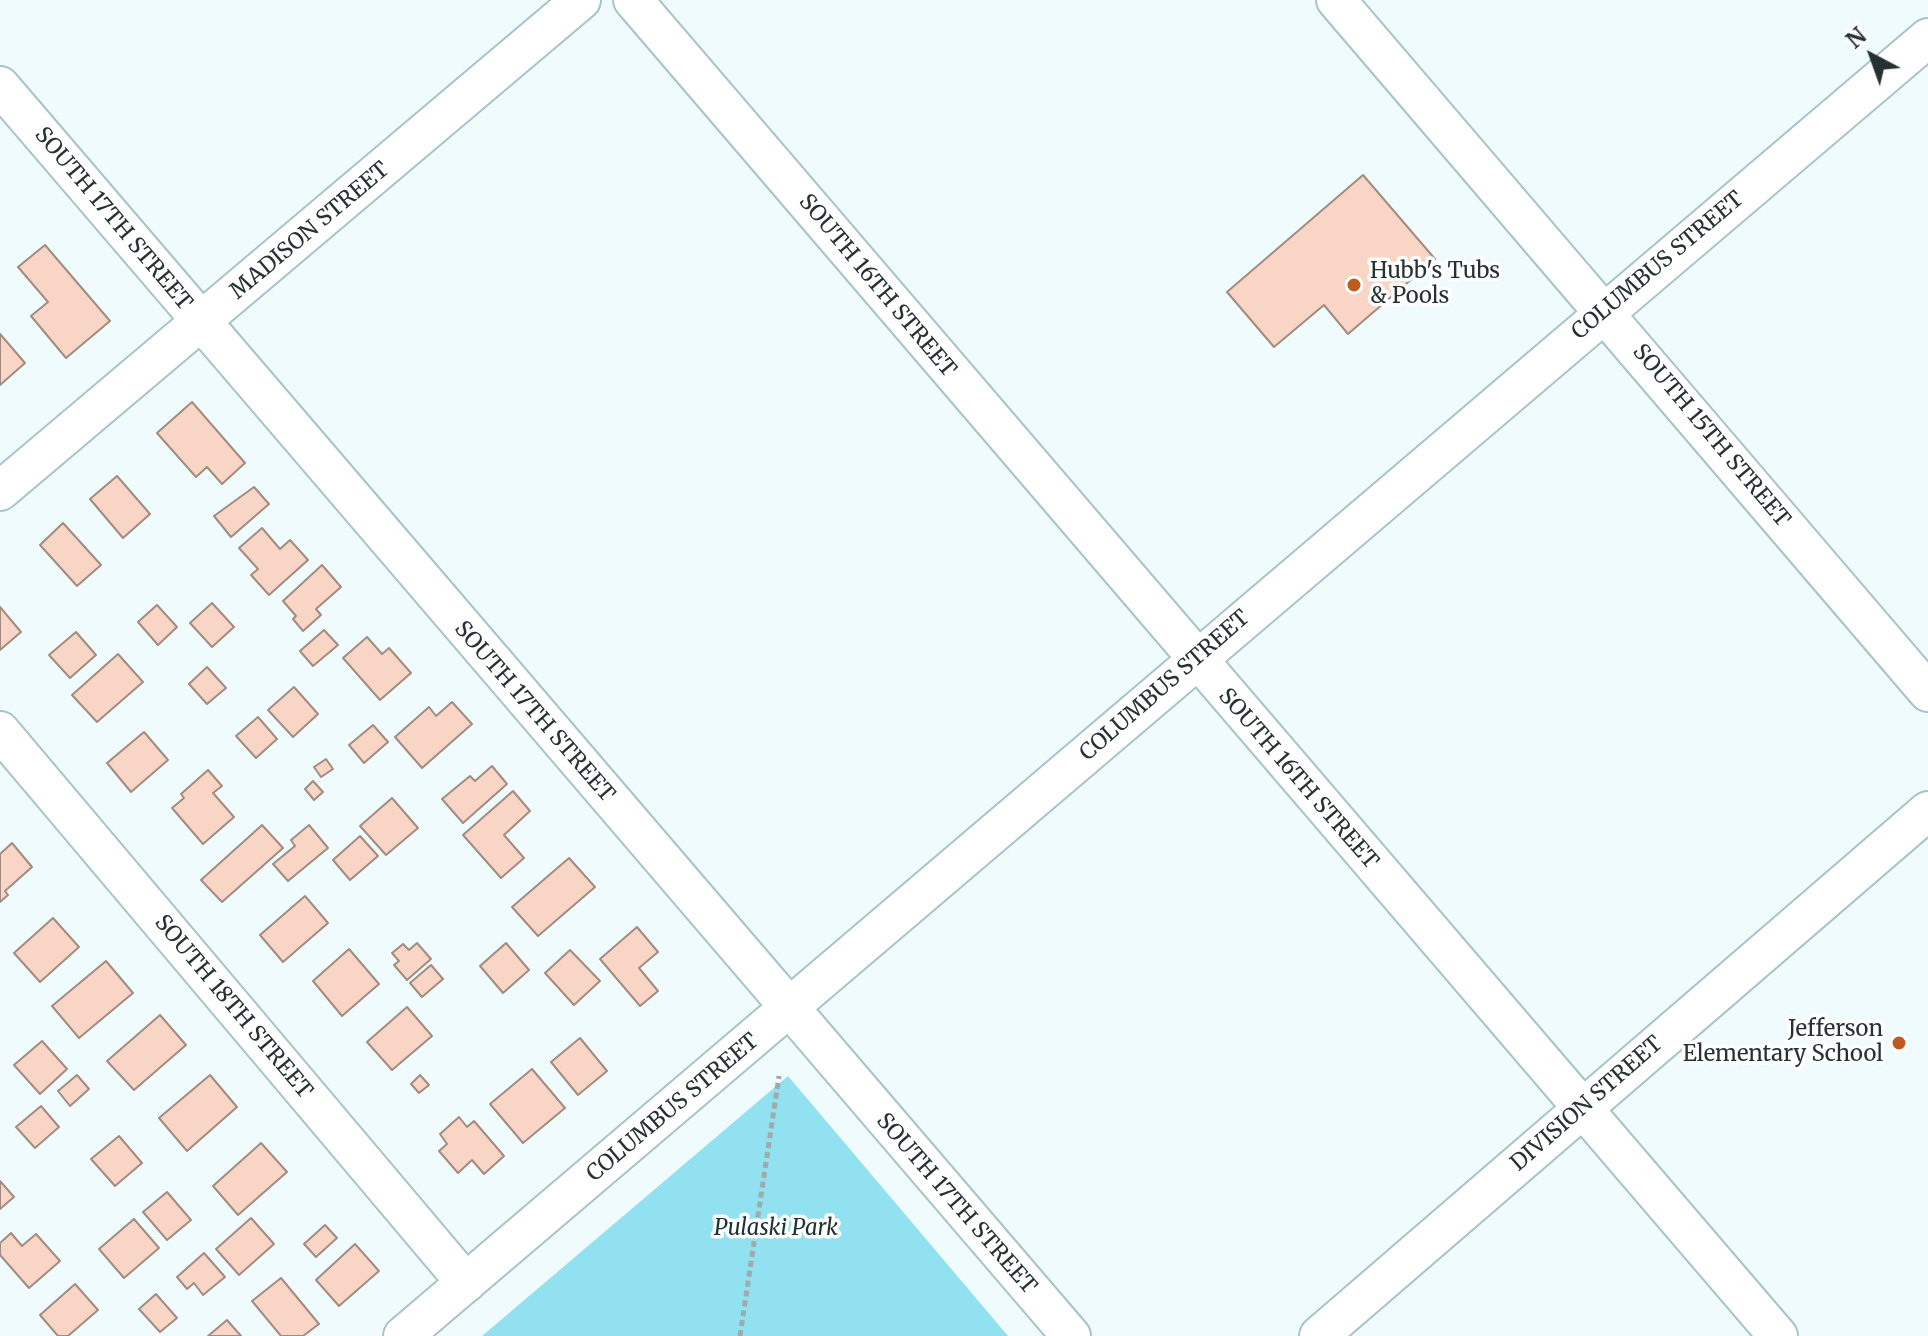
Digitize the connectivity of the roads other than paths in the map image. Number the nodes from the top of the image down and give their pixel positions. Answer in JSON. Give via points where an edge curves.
{"nodes":[{"id":1,"x":581,"y":0,"type":"edge"},
{"id":2,"x":633,"y":0,"type":"edge"},
{"id":3,"x":1336,"y":0,"type":"edge"},
{"id":4,"x":1928,"y":38,"type":"edge"},
{"id":5,"x":0,"y":86,"type":"edge"},
{"id":6,"x":1605,"y":312,"type":"junction"},
{"id":7,"x":202,"y":323,"type":"junction"},
{"id":8,"x":0,"y":491,"type":"edge"},
{"id":9,"x":1195,"y":660,"type":"junction"},
{"id":10,"x":1928,"y":692,"type":"edge"},
{"id":11,"x":0,"y":731,"type":"edge"},
{"id":12,"x":1928,"y":811,"type":"edge"},
{"id":13,"x":789,"y":1010,"type":"junction"},
{"id":14,"x":1582,"y":1108,"type":"junction"},
{"id":15,"x":466,"y":1283,"type":"junction"},
{"id":16,"x":403,"y":1336,"type":"edge"},
{"id":17,"x":1071,"y":1336,"type":"edge"},
{"id":18,"x":1319,"y":1336,"type":"edge"},
{"id":19,"x":1778,"y":1336,"type":"edge"}],
"edges":[{"from":1,"to":7,"type":"street","name":"MADISON STREET"},
{"from":2,"to":9,"type":"street","name":"SOUTH 16TH STREET"},
{"from":3,"to":6,"type":"street","name":"SOUTH 15TH STREET"},
{"from":4,"to":6,"type":"street","name":"COLUMBUS STREET"},
{"from":5,"to":7,"type":"street","name":"SOUTH 17TH STREET"},
{"from":6,"to":9,"type":"street","name":"COLUMBUS STREET"},
{"from":6,"to":10,"type":"street","name":"SOUTH 15TH STREET"},
{"from":7,"to":8,"type":"street","name":"MADISON STREET"},
{"from":7,"to":13,"type":"street","name":"SOUTH 17TH STREET"},
{"from":9,"to":13,"type":"street","name":"COLUMBUS STREET"},
{"from":9,"to":14,"type":"street","name":"SOUTH 16TH STREET"},
{"from":11,"to":15,"type":"street","name":"SOUTH 18TH STREET"},
{"from":12,"to":14,"type":"street","name":"DIVISION STREET"},
{"from":13,"to":15,"type":"street","name":"COLUMBUS STREET"},
{"from":13,"to":17,"type":"street","name":"SOUTH 17TH STREET"},
{"from":14,"to":18,"type":"street","name":"DIVISION STREET"},
{"from":14,"to":19,"type":"street","name":"SOUTH 16TH STREET"},
{"from":15,"to":16,"type":"street","name":"COLUMBUS STREET"}]}
